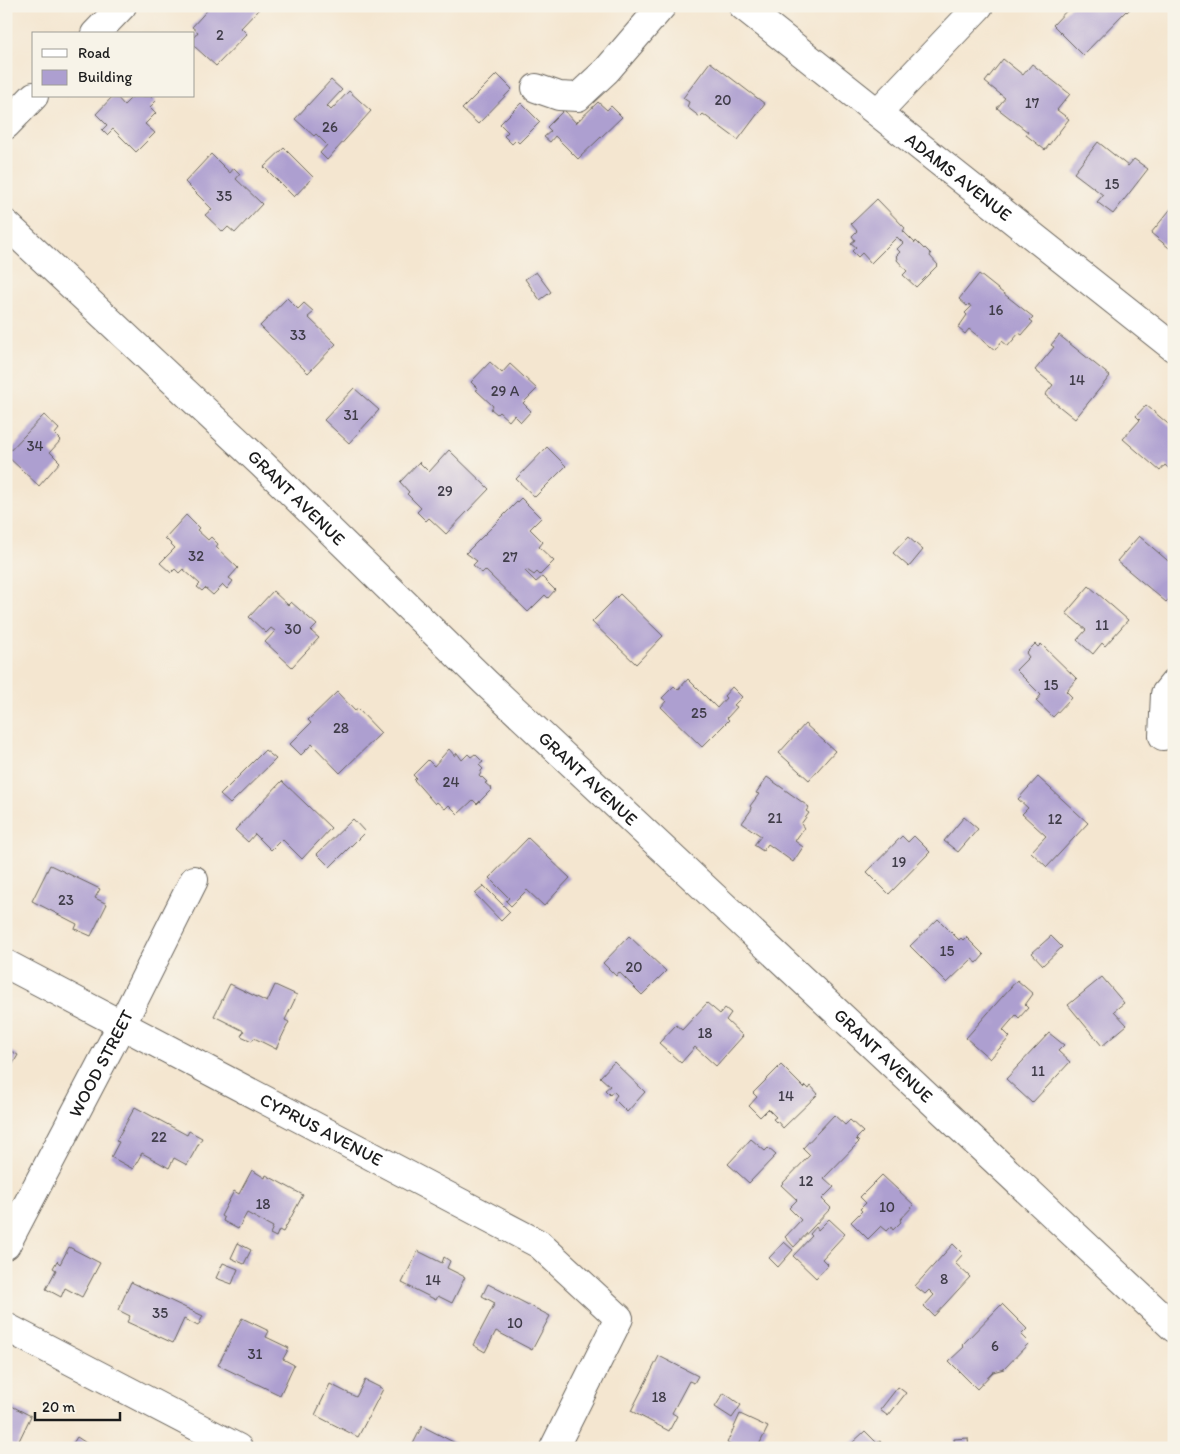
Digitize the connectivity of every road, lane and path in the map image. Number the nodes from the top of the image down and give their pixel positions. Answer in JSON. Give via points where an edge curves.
{"nodes":[{"id":1,"x":122,"y":6,"type":"edge"},
{"id":2,"x":662,"y":6,"type":"edge"},
{"id":3,"x":743,"y":6,"type":"edge"},
{"id":4,"x":979,"y":6,"type":"edge"},
{"id":5,"x":98,"y":32,"type":"edge"},
{"id":6,"x":536,"y":88,"type":"dead end"},
{"id":7,"x":32,"y":98,"type":"edge"},
{"id":8,"x":878,"y":112,"type":"junction"},
{"id":9,"x":6,"y":125,"type":"edge"},
{"id":10,"x":6,"y":224,"type":"edge"},
{"id":11,"x":1174,"y":348,"type":"edge"},
{"id":12,"x":1174,"y":683,"type":"edge"},
{"id":13,"x":1163,"y":736,"type":"dead end"},
{"id":14,"x":194,"y":880,"type":"dead end"},
{"id":15,"x":6,"y":964,"type":"edge"},
{"id":16,"x":122,"y":1024,"type":"junction"},
{"id":17,"x":6,"y":1245,"type":"edge"},
{"id":18,"x":6,"y":1327,"type":"edge"},
{"id":19,"x":1174,"y":1328,"type":"edge"},
{"id":20,"x":238,"y":1448,"type":"edge"},
{"id":21,"x":554,"y":1448,"type":"edge"}],
"edges":[{"from":1,"to":5,"type":"street"},
{"from":2,"to":6,"type":"street","via":[[607,70],[578,97],[559,96]]},
{"from":3,"to":8,"type":"street","name":"ADAMS AVENUE"},
{"from":4,"to":8,"type":"street"},
{"from":7,"to":9,"type":"street"},
{"from":8,"to":11,"type":"street","name":"ADAMS AVENUE"},
{"from":10,"to":19,"type":"street","name":"GRANT AVENUE","via":[[262,464],[501,696]]},
{"from":12,"to":13,"type":"street","via":[[1165,694]]},
{"from":14,"to":16,"type":"street","name":"WOOD STREET"},
{"from":15,"to":16,"type":"street","name":"CYPRUS AVENUE"},
{"from":16,"to":17,"type":"street","name":"WOOD STREET"},
{"from":16,"to":21,"type":"street","name":"CYPRUS AVENUE","via":[[539,1244],[619,1318]]},
{"from":18,"to":20,"type":"street"}]}
